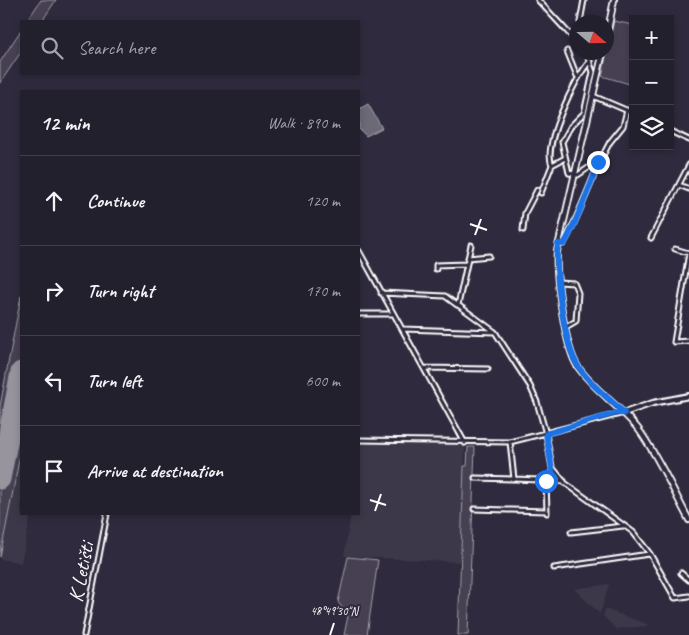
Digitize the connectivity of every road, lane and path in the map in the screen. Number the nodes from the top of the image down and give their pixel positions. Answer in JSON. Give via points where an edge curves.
{"nodes":[{"id":1,"x":538,"y":0,"type":"edge"},
{"id":2,"x":584,"y":0,"type":"edge"},
{"id":3,"x":614,"y":0,"type":"edge"},
{"id":4,"x":581,"y":15,"type":"edge"},
{"id":5,"x":611,"y":15,"type":"edge"},
{"id":6,"x":569,"y":33,"type":"edge"},
{"id":7,"x":567,"y":51,"type":"dead end"},
{"id":8,"x":590,"y":60,"type":"joint"},
{"id":9,"x":601,"y":60,"type":"edge"},
{"id":10,"x":577,"y":76,"type":"junction"},
{"id":11,"x":593,"y":96,"type":"junction"},
{"id":12,"x":627,"y":110,"type":"joint"},
{"id":13,"x":586,"y":114,"type":"junction"},
{"id":14,"x":674,"y":133,"type":"edge"},
{"id":15,"x":689,"y":140,"type":"edge"},
{"id":16,"x":565,"y":158,"type":"junction"},
{"id":17,"x":598,"y":162,"type":"junction"},
{"id":18,"x":552,"y":164,"type":"junction"},
{"id":19,"x":689,"y":165,"type":"edge"},
{"id":20,"x":574,"y":176,"type":"junction"},
{"id":21,"x":679,"y":185,"type":"junction"},
{"id":22,"x":689,"y":188,"type":"edge"},
{"id":23,"x":538,"y":190,"type":"dead end"},
{"id":24,"x":541,"y":193,"type":"dead end"},
{"id":25,"x":523,"y":230,"type":"dead end"},
{"id":26,"x":651,"y":238,"type":"dead end"},
{"id":27,"x":558,"y":244,"type":"junction"},
{"id":28,"x":471,"y":245,"type":"dead end"},
{"id":29,"x":675,"y":249,"type":"dead end"},
{"id":30,"x":360,"y":253,"type":"edge"},
{"id":31,"x":488,"y":256,"type":"dead end"},
{"id":32,"x":468,"y":258,"type":"junction"},
{"id":33,"x":466,"y":264,"type":"junction"},
{"id":34,"x":436,"y":269,"type":"dead end"},
{"id":35,"x":558,"y":282,"type":"junction"},
{"id":36,"x":382,"y":293,"type":"junction"},
{"id":37,"x":458,"y":305,"type":"junction"},
{"id":38,"x":360,"y":314,"type":"edge"},
{"id":39,"x":394,"y":314,"type":"junction"},
{"id":40,"x":566,"y":327,"type":"junction"},
{"id":41,"x":402,"y":329,"type":"junction"},
{"id":42,"x":496,"y":332,"type":"junction"},
{"id":43,"x":689,"y":341,"type":"edge"},
{"id":44,"x":424,"y":368,"type":"junction"},
{"id":45,"x":488,"y":369,"type":"dead end"},
{"id":46,"x":689,"y":396,"type":"edge"},
{"id":47,"x":624,"y":413,"type":"junction"},
{"id":48,"x":546,"y":434,"type":"junction"},
{"id":49,"x":360,"y":440,"type":"edge"},
{"id":50,"x":510,"y":442,"type":"junction"},
{"id":51,"x":465,"y":443,"type":"junction"},
{"id":52,"x":552,"y":467,"type":"junction"},
{"id":53,"x":475,"y":478,"type":"dead end"},
{"id":54,"x":514,"y":479,"type":"junction"},
{"id":55,"x":546,"y":481,"type":"junction"},
{"id":56,"x":554,"y":481,"type":"junction"},
{"id":57,"x":564,"y":481,"type":"junction"},
{"id":58,"x":474,"y":510,"type":"dead end"},
{"id":59,"x":687,"y":510,"type":"edge"},
{"id":60,"x":107,"y":515,"type":"edge"},
{"id":61,"x":689,"y":520,"type":"edge"},
{"id":62,"x":624,"y":526,"type":"junction"},
{"id":63,"x":571,"y":532,"type":"dead end"},
{"id":64,"x":650,"y":554,"type":"junction"},
{"id":65,"x":554,"y":568,"type":"dead end"},
{"id":66,"x":681,"y":572,"type":"dead end"},
{"id":67,"x":689,"y":580,"type":"edge"},
{"id":68,"x":689,"y":596,"type":"edge"},
{"id":69,"x":84,"y":635,"type":"edge"}],
"edges":[{"from":1,"to":6,"type":"street"},
{"from":2,"to":4,"type":"street"},
{"from":3,"to":5,"type":"main road"},
{"from":7,"to":10,"type":"street"},
{"from":8,"to":10,"type":"street"},
{"from":8,"to":13,"type":"street","via":[[593,72]]},
{"from":9,"to":11,"type":"main road"},
{"from":10,"to":18,"type":"street","via":[[549,149]]},
{"from":11,"to":12,"type":"street"},
{"from":11,"to":13,"type":"main road"},
{"from":12,"to":17,"type":"street","via":[[623,126]]},
{"from":13,"to":16,"type":"street","via":[[571,126],[562,142]]},
{"from":13,"to":20,"type":"main road"},
{"from":14,"to":15,"type":"street"},
{"from":16,"to":18,"type":"street"},
{"from":16,"to":20,"type":"street","via":[[569,173]]},
{"from":17,"to":20,"type":"street"},
{"from":17,"to":27,"type":"street","via":[[568,240]]},
{"from":18,"to":24,"type":"street"},
{"from":19,"to":21,"type":"street"},
{"from":20,"to":27,"type":"main road"},
{"from":21,"to":22,"type":"street"},
{"from":21,"to":26,"type":"street"},
{"from":23,"to":25,"type":"street","via":[[525,213]]},
{"from":27,"to":35,"type":"main road"},
{"from":28,"to":32,"type":"street"},
{"from":29,"to":43,"type":"street","via":[[689,253],[674,342]]},
{"from":30,"to":36,"type":"street"},
{"from":31,"to":32,"type":"street"},
{"from":32,"to":33,"type":"street"},
{"from":33,"to":34,"type":"street","via":[[436,265]]},
{"from":33,"to":37,"type":"street"},
{"from":35,"to":40,"type":"main road"},
{"from":35,"to":40,"type":"street","via":[[572,282],[578,288],[576,321]]},
{"from":36,"to":37,"type":"street","via":[[445,296]]},
{"from":36,"to":39,"type":"street"},
{"from":37,"to":42,"type":"street"},
{"from":38,"to":39,"type":"street"},
{"from":39,"to":41,"type":"street"},
{"from":40,"to":47,"type":"main road","via":[[577,366]]},
{"from":41,"to":42,"type":"street"},
{"from":41,"to":44,"type":"street"},
{"from":42,"to":48,"type":"street","via":[[534,395]]},
{"from":44,"to":45,"type":"street"},
{"from":44,"to":51,"type":"street"},
{"from":46,"to":47,"type":"street"},
{"from":47,"to":48,"type":"street"},
{"from":47,"to":59,"type":"main road","via":[[648,444]]},
{"from":48,"to":50,"type":"street"},
{"from":48,"to":52,"type":"street"},
{"from":49,"to":51,"type":"street"},
{"from":50,"to":51,"type":"street"},
{"from":50,"to":54,"type":"street"},
{"from":52,"to":56,"type":"street"},
{"from":52,"to":57,"type":"street"},
{"from":53,"to":54,"type":"street"},
{"from":54,"to":55,"type":"street"},
{"from":55,"to":56,"type":"street"},
{"from":55,"to":58,"type":"street","via":[[547,512]]},
{"from":56,"to":57,"type":"street"},
{"from":57,"to":62,"type":"street"},
{"from":59,"to":61,"type":"main road"},
{"from":60,"to":69,"type":"street","name":"K Letišti"},
{"from":62,"to":63,"type":"street"},
{"from":62,"to":64,"type":"street","via":[[633,532]]},
{"from":64,"to":65,"type":"street"},
{"from":64,"to":68,"type":"street","via":[[675,598]]},
{"from":66,"to":67,"type":"street"}]}
